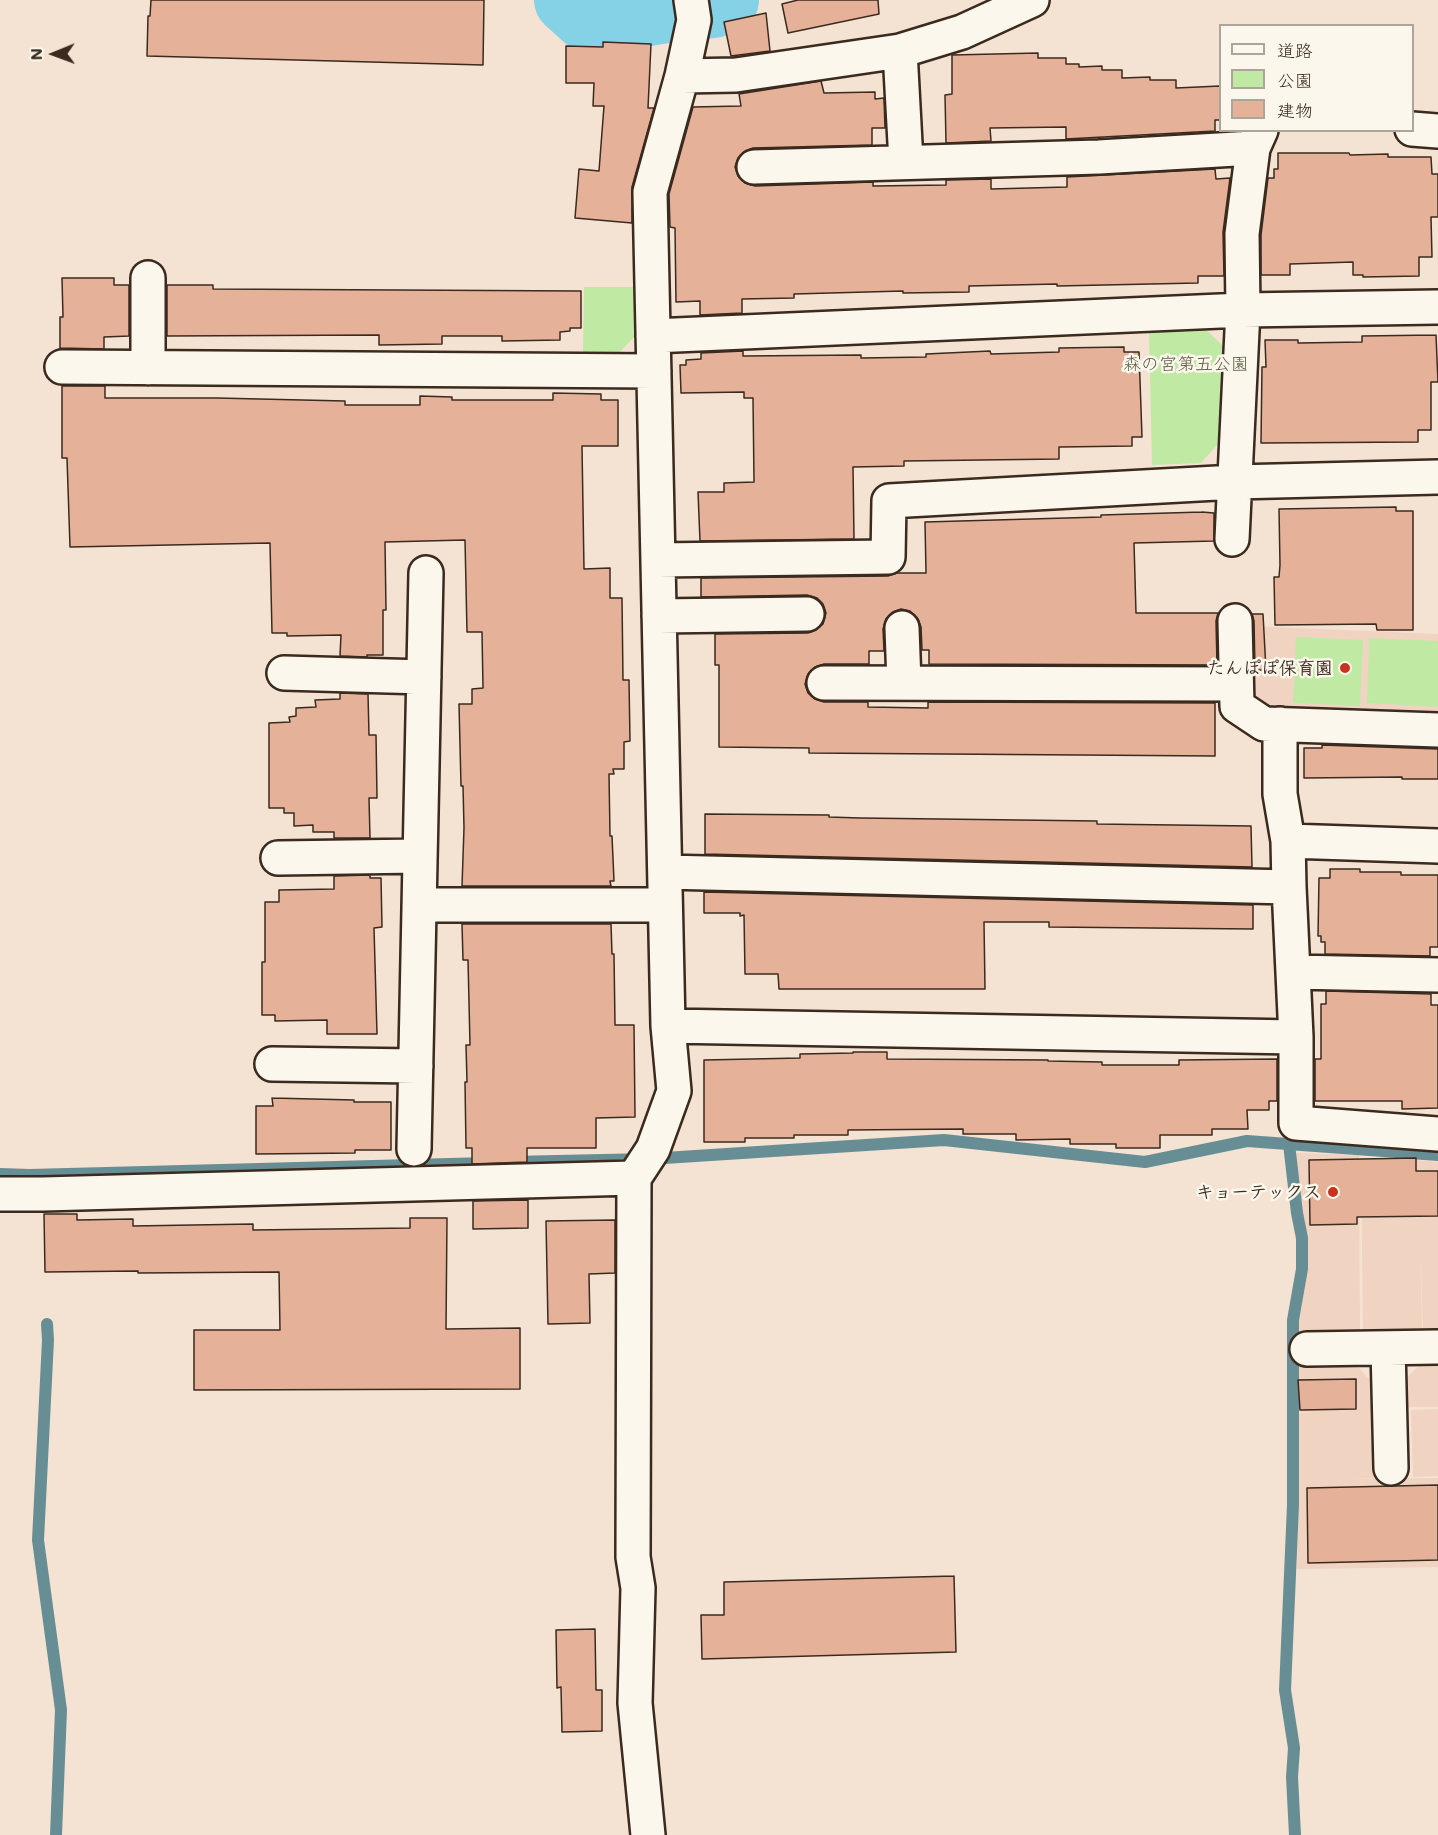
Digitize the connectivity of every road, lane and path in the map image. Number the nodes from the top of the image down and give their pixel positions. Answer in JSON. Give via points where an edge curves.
{"nodes":[{"id":1,"x":1032,"y":0,"type":"edge"},
{"id":2,"x":692,"y":10,"type":"edge"},
{"id":3,"x":900,"y":51,"type":"junction"},
{"id":4,"x":682,"y":76,"type":"junction"},
{"id":5,"x":1414,"y":129,"type":"edge"},
{"id":6,"x":1438,"y":130,"type":"edge"},
{"id":7,"x":1257,"y":139,"type":"edge"},
{"id":8,"x":906,"y":162,"type":"junction"},
{"id":9,"x":754,"y":167,"type":"dead end"},
{"id":10,"x":148,"y":278,"type":"dead end"},
{"id":11,"x":1438,"y":307,"type":"edge"},
{"id":12,"x":1244,"y":310,"type":"junction"},
{"id":13,"x":653,"y":336,"type":"junction"},
{"id":14,"x":62,"y":368,"type":"dead end"},
{"id":15,"x":148,"y":368,"type":"junction"},
{"id":16,"x":654,"y":370,"type":"junction"},
{"id":17,"x":1438,"y":477,"type":"edge"},
{"id":18,"x":1235,"y":482,"type":"junction"},
{"id":19,"x":1232,"y":539,"type":"dead end"},
{"id":20,"x":658,"y":560,"type":"junction"},
{"id":21,"x":426,"y":573,"type":"dead end"},
{"id":22,"x":807,"y":614,"type":"dead end"},
{"id":23,"x":659,"y":616,"type":"junction"},
{"id":24,"x":1235,"y":621,"type":"dead end"},
{"id":25,"x":902,"y":628,"type":"dead end"},
{"id":26,"x":284,"y":673,"type":"dead end"},
{"id":27,"x":424,"y":677,"type":"junction"},
{"id":28,"x":824,"y":683,"type":"dead end"},
{"id":29,"x":904,"y":683,"type":"junction"},
{"id":30,"x":1236,"y":684,"type":"junction"},
{"id":31,"x":1280,"y":724,"type":"junction"},
{"id":32,"x":1438,"y":730,"type":"edge"},
{"id":33,"x":1288,"y":841,"type":"junction"},
{"id":34,"x":1438,"y":846,"type":"edge"},
{"id":35,"x":420,"y":856,"type":"junction"},
{"id":36,"x":278,"y":858,"type":"dead end"},
{"id":37,"x":665,"y":872,"type":"junction"},
{"id":38,"x":1288,"y":887,"type":"junction"},
{"id":39,"x":419,"y":905,"type":"junction"},
{"id":40,"x":665,"y":906,"type":"junction"},
{"id":41,"x":1293,"y":972,"type":"junction"},
{"id":42,"x":1438,"y":975,"type":"edge"},
{"id":43,"x":668,"y":1026,"type":"junction"},
{"id":44,"x":1296,"y":1036,"type":"junction"},
{"id":45,"x":272,"y":1064,"type":"dead end"},
{"id":46,"x":416,"y":1066,"type":"junction"},
{"id":47,"x":1438,"y":1134,"type":"edge"},
{"id":48,"x":414,"y":1149,"type":"dead end"},
{"id":49,"x":643,"y":1164,"type":"junction"},
{"id":50,"x":0,"y":1194,"type":"edge"},
{"id":51,"x":1438,"y":1347,"type":"edge"},
{"id":52,"x":1388,"y":1348,"type":"junction"},
{"id":53,"x":1307,"y":1349,"type":"dead end"},
{"id":54,"x":1390,"y":1468,"type":"dead end"},
{"id":55,"x":648,"y":1835,"type":"edge"}],
"edges":[{"from":1,"to":3,"type":"street","via":[[962,32]]},
{"from":2,"to":4,"type":"street"},
{"from":3,"to":4,"type":"street","via":[[736,75]]},
{"from":3,"to":8,"type":"street"},
{"from":4,"to":13,"type":"street","via":[[650,192]]},
{"from":5,"to":6,"type":"street"},
{"from":7,"to":8,"type":"street","via":[[1099,157]]},
{"from":7,"to":12,"type":"street","via":[[1242,234]]},
{"from":8,"to":9,"type":"street"},
{"from":10,"to":15,"type":"street"},
{"from":11,"to":12,"type":"street"},
{"from":12,"to":13,"type":"street"},
{"from":12,"to":18,"type":"street"},
{"from":13,"to":16,"type":"street"},
{"from":14,"to":15,"type":"street"},
{"from":15,"to":16,"type":"street"},
{"from":16,"to":20,"type":"street"},
{"from":17,"to":18,"type":"street"},
{"from":18,"to":19,"type":"street"},
{"from":18,"to":20,"type":"street","via":[[889,501],[888,557]]},
{"from":20,"to":23,"type":"street"},
{"from":21,"to":27,"type":"street"},
{"from":22,"to":23,"type":"street"},
{"from":23,"to":37,"type":"street"},
{"from":24,"to":30,"type":"street"},
{"from":25,"to":29,"type":"street"},
{"from":26,"to":27,"type":"street"},
{"from":27,"to":35,"type":"street"},
{"from":28,"to":29,"type":"street"},
{"from":29,"to":30,"type":"street"},
{"from":30,"to":31,"type":"street","via":[[1237,706],[1264,724]]},
{"from":31,"to":32,"type":"street"},
{"from":31,"to":33,"type":"street","via":[[1280,794]]},
{"from":33,"to":34,"type":"street"},
{"from":33,"to":38,"type":"street"},
{"from":35,"to":36,"type":"street"},
{"from":35,"to":39,"type":"street"},
{"from":37,"to":38,"type":"street"},
{"from":37,"to":40,"type":"street"},
{"from":38,"to":41,"type":"street"},
{"from":39,"to":40,"type":"street"},
{"from":39,"to":46,"type":"street"},
{"from":40,"to":43,"type":"street"},
{"from":41,"to":42,"type":"street"},
{"from":41,"to":44,"type":"street"},
{"from":43,"to":44,"type":"street"},
{"from":43,"to":49,"type":"street","via":[[674,1091]]},
{"from":44,"to":47,"type":"street","via":[[1296,1124]]},
{"from":45,"to":46,"type":"street"},
{"from":46,"to":48,"type":"street"},
{"from":49,"to":50,"type":"street"},
{"from":49,"to":55,"type":"street","via":[[633,1557],[638,1588],[635,1703]]},
{"from":51,"to":52,"type":"street"},
{"from":52,"to":53,"type":"street"},
{"from":52,"to":54,"type":"street"}]}
